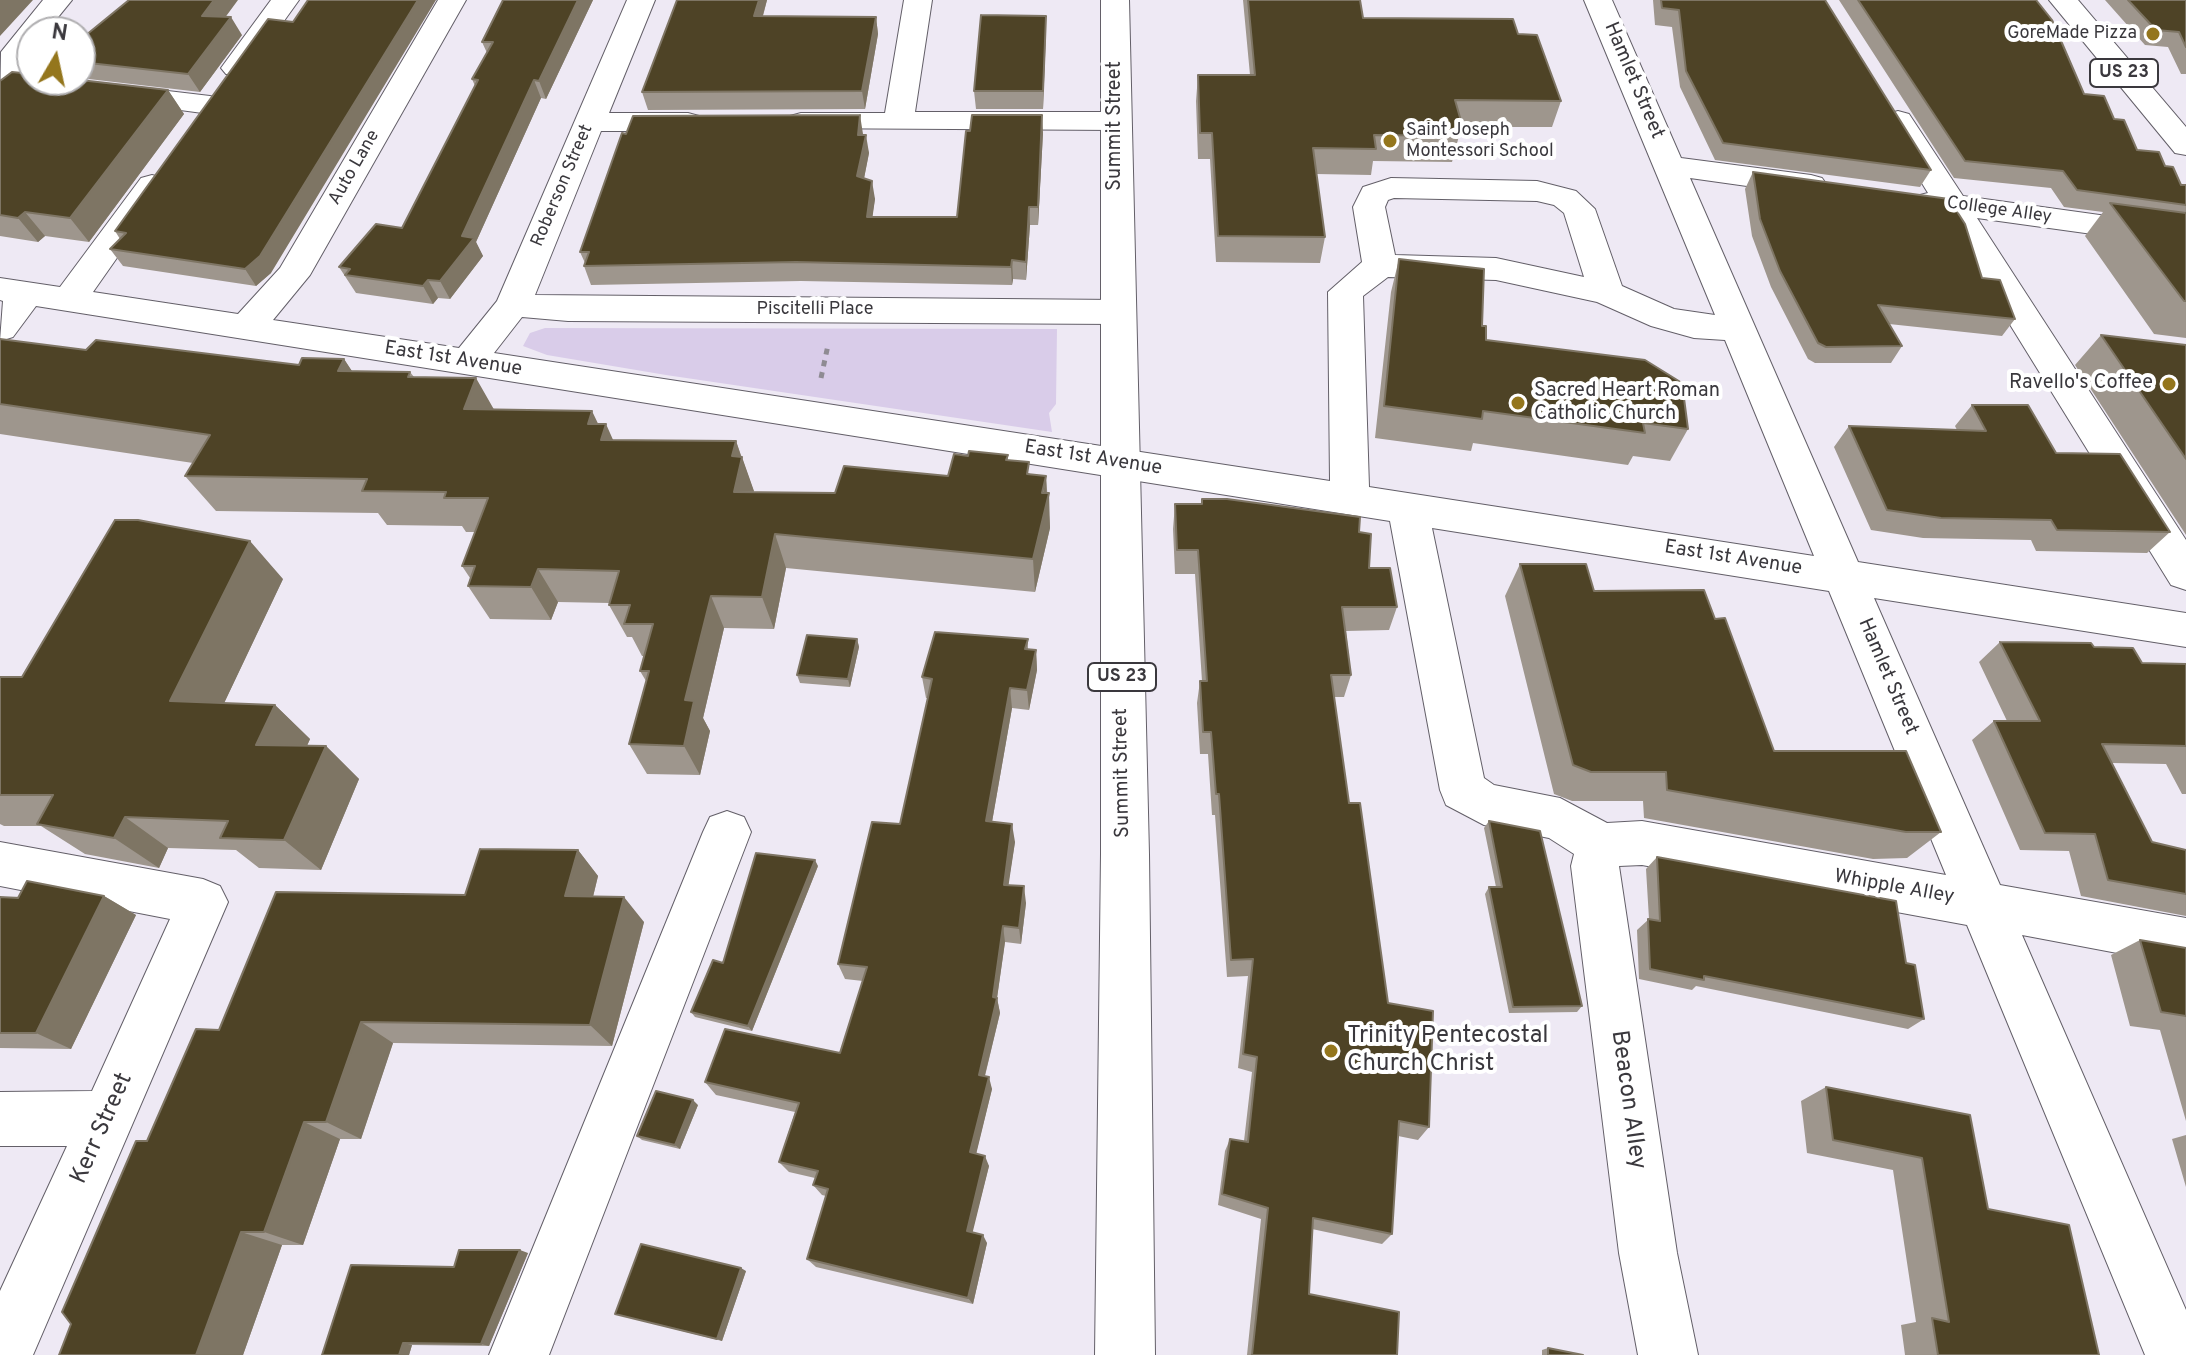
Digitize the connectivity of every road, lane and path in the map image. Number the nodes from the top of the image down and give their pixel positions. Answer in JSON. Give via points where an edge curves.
{"nodes":[{"id":1,"x":58,"y":0,"type":"edge"},
{"id":2,"x":285,"y":0,"type":"edge"},
{"id":3,"x":452,"y":0,"type":"edge"},
{"id":4,"x":641,"y":0,"type":"edge"},
{"id":5,"x":918,"y":0,"type":"edge"},
{"id":6,"x":1115,"y":0,"type":"edge"},
{"id":7,"x":1598,"y":0,"type":"edge"},
{"id":8,"x":2063,"y":0,"type":"edge"},
{"id":9,"x":1879,"y":90,"type":"edge"},
{"id":10,"x":96,"y":92,"type":"edge"},
{"id":11,"x":7,"y":93,"type":"edge"},
{"id":12,"x":899,"y":121,"type":"junction"},
{"id":13,"x":1116,"y":121,"type":"junction"},
{"id":14,"x":591,"y":122,"type":"junction"},
{"id":15,"x":715,"y":122,"type":"edge"},
{"id":16,"x":776,"y":122,"type":"edge"},
{"id":17,"x":191,"y":130,"type":"junction"},
{"id":18,"x":2186,"y":146,"type":"edge"},
{"id":19,"x":1669,"y":166,"type":"junction"},
{"id":20,"x":1847,"y":190,"type":"edge"},
{"id":21,"x":1906,"y":198,"type":"edge"},
{"id":22,"x":1951,"y":205,"type":"junction"},
{"id":23,"x":2186,"y":237,"type":"edge"},
{"id":24,"x":1380,"y":266,"type":"junction"},
{"id":25,"x":14,"y":292,"type":"edge"},
{"id":26,"x":1607,"y":293,"type":"junction"},
{"id":27,"x":69,"y":300,"type":"junction"},
{"id":28,"x":513,"y":305,"type":"junction"},
{"id":29,"x":1118,"y":312,"type":"junction"},
{"id":30,"x":246,"y":328,"type":"junction"},
{"id":31,"x":0,"y":329,"type":"edge"},
{"id":32,"x":1740,"y":329,"type":"junction"},
{"id":33,"x":829,"y":341,"type":"dead end"},
{"id":34,"x":468,"y":362,"type":"junction"},
{"id":35,"x":821,"y":379,"type":"dead end"},
{"id":36,"x":1119,"y":463,"type":"junction"},
{"id":37,"x":1348,"y":499,"type":"junction"},
{"id":38,"x":1408,"y":508,"type":"junction"},
{"id":39,"x":2186,"y":574,"type":"edge"},
{"id":40,"x":1846,"y":577,"type":"junction"},
{"id":41,"x":2186,"y":630,"type":"edge"},
{"id":42,"x":727,"y":832,"type":"dead end"},
{"id":43,"x":1600,"y":845,"type":"junction"},
{"id":44,"x":0,"y":864,"type":"edge"},
{"id":45,"x":1982,"y":902,"type":"junction"},
{"id":46,"x":2186,"y":942,"type":"edge"},
{"id":47,"x":107,"y":1118,"type":"junction"},
{"id":48,"x":0,"y":1119,"type":"edge"},
{"id":49,"x":2,"y":1355,"type":"edge"},
{"id":50,"x":519,"y":1355,"type":"edge"},
{"id":51,"x":1125,"y":1355,"type":"edge"},
{"id":52,"x":1668,"y":1355,"type":"edge"},
{"id":53,"x":2175,"y":1355,"type":"edge"}],
"edges":[{"from":1,"to":11,"type":"street","via":[[15,52]]},
{"from":2,"to":17,"type":"street"},
{"from":3,"to":30,"type":"street","name":"Auto Lane","via":[[293,275]]},
{"from":4,"to":14,"type":"street","name":"Roberson Street"},
{"from":5,"to":12,"type":"street"},
{"from":6,"to":13,"type":"street","name":"Summit Street","number":"US 23"},
{"from":7,"to":19,"type":"street","name":"Hamlet Street"},
{"from":8,"to":18,"type":"street","number":"US 23"},
{"from":9,"to":22,"type":"street"},
{"from":10,"to":17,"type":"street"},
{"from":12,"to":13,"type":"street"},
{"from":12,"to":16,"type":"street"},
{"from":13,"to":29,"type":"street","name":"Summit Street","number":"US 23"},
{"from":14,"to":15,"type":"street"},
{"from":14,"to":28,"type":"street","name":"Roberson Street"},
{"from":17,"to":27,"type":"street"},
{"from":19,"to":20,"type":"street"},
{"from":19,"to":32,"type":"street","name":"Hamlet Street"},
{"from":21,"to":22,"type":"street","name":"College Alley"},
{"from":22,"to":23,"type":"street","name":"College Alley"},
{"from":22,"to":39,"type":"street"},
{"from":24,"to":26,"type":"street","via":[[1496,269]]},
{"from":24,"to":26,"type":"street","via":[[1369,207],[1374,194],[1391,188],[1537,191],[1565,198],[1579,209]]},
{"from":24,"to":37,"type":"street","via":[[1345,292]]},
{"from":25,"to":27,"type":"street","name":"East 1st Avenue"},
{"from":25,"to":31,"type":"street"},
{"from":26,"to":32,"type":"street","via":[[1663,318]]},
{"from":27,"to":30,"type":"street","name":"East 1st Avenue"},
{"from":28,"to":29,"type":"street","name":"Piscitelli Place"},
{"from":28,"to":34,"type":"street","name":"Roberson Street"},
{"from":29,"to":36,"type":"street","name":"Summit Street","number":"US 23"},
{"from":30,"to":34,"type":"street","name":"East 1st Avenue"},
{"from":32,"to":40,"type":"street","name":"Hamlet Street"},
{"from":33,"to":35,"type":"path"},
{"from":34,"to":36,"type":"street","name":"East 1st Avenue"},
{"from":36,"to":37,"type":"street","name":"East 1st Avenue"},
{"from":36,"to":51,"type":"street","name":"Summit Street","number":"US 23"},
{"from":37,"to":38,"type":"street","name":"East 1st Avenue"},
{"from":38,"to":40,"type":"street","name":"East 1st Avenue"},
{"from":38,"to":43,"type":"street","via":[[1463,790],[1484,804],[1560,819]]},
{"from":40,"to":41,"type":"street","name":"East 1st Avenue"},
{"from":40,"to":45,"type":"street","name":"Hamlet Street"},
{"from":42,"to":50,"type":"street"},
{"from":43,"to":45,"type":"street","name":"Whipple Alley","via":[[1642,843]]},
{"from":43,"to":52,"type":"street","name":"Beacon Alley","via":[[1597,882],[1648,1253]]},
{"from":44,"to":47,"type":"street","name":"Kerr Street","via":[[203,902]]},
{"from":45,"to":46,"type":"street","name":"Whipple Alley"},
{"from":45,"to":53,"type":"street","name":"Hamlet Street"},
{"from":47,"to":48,"type":"street"},
{"from":47,"to":49,"type":"street","name":"Kerr Street"}]}
